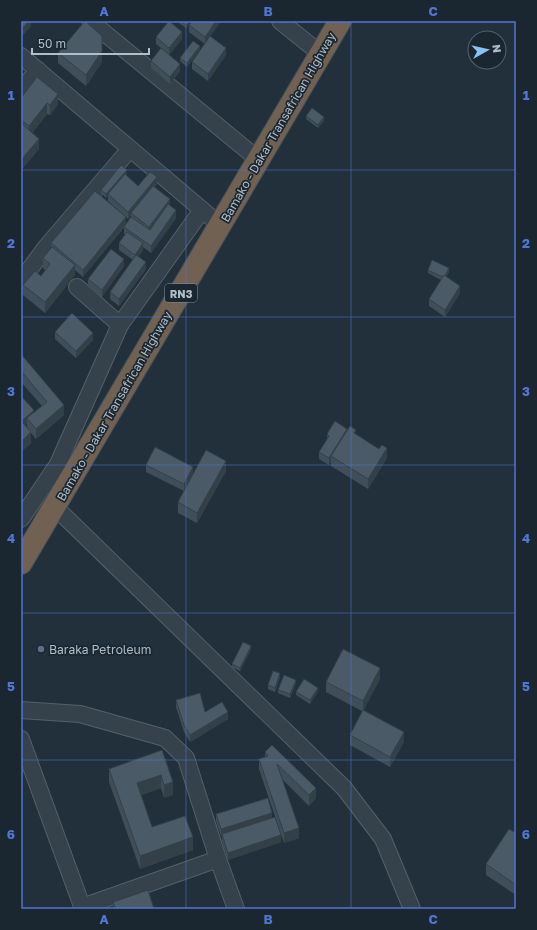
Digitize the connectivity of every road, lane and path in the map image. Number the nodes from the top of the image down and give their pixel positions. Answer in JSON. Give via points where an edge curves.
{"nodes":[{"id":1,"x":90,"y":21,"type":"edge"},
{"id":2,"x":280,"y":21,"type":"edge"},
{"id":3,"x":340,"y":21,"type":"edge"},
{"id":4,"x":320,"y":54,"type":"junction"},
{"id":5,"x":21,"y":56,"type":"edge"},
{"id":6,"x":38,"y":70,"type":"junction"},
{"id":7,"x":21,"y":91,"type":"edge"},
{"id":8,"x":130,"y":148,"type":"junction"},
{"id":9,"x":259,"y":160,"type":"junction"},
{"id":10,"x":202,"y":210,"type":"junction"},
{"id":11,"x":220,"y":225,"type":"junction"},
{"id":12,"x":21,"y":281,"type":"edge"},
{"id":13,"x":77,"y":286,"type":"dead end"},
{"id":14,"x":120,"y":325,"type":"junction"},
{"id":15,"x":55,"y":507,"type":"junction"},
{"id":16,"x":21,"y":519,"type":"edge"},
{"id":17,"x":21,"y":564,"type":"edge"},
{"id":18,"x":21,"y":710,"type":"edge"},
{"id":19,"x":21,"y":739,"type":"edge"},
{"id":20,"x":27,"y":772,"type":"edge"},
{"id":21,"x":218,"y":860,"type":"junction"},
{"id":22,"x":82,"y":908,"type":"edge"},
{"id":23,"x":236,"y":909,"type":"edge"},
{"id":24,"x":412,"y":909,"type":"edge"}],
"edges":[{"from":1,"to":9,"type":"street"},
{"from":2,"to":4,"type":"street"},
{"from":3,"to":4,"type":"highway","name":"Bamako - Dakar Transafrican Highway","number":"RN3"},
{"from":4,"to":9,"type":"highway","name":"Bamako - Dakar Transafrican Highway","number":"RN3"},
{"from":5,"to":6,"type":"street"},
{"from":6,"to":7,"type":"street"},
{"from":6,"to":8,"type":"street"},
{"from":8,"to":10,"type":"street"},
{"from":8,"to":12,"type":"street","via":[[46,247]]},
{"from":9,"to":11,"type":"highway","name":"Bamako - Dakar Transafrican Highway","number":"RN3"},
{"from":10,"to":11,"type":"street"},
{"from":10,"to":14,"type":"street"},
{"from":11,"to":15,"type":"highway","name":"Bamako - Dakar Transafrican Highway","number":"RN3"},
{"from":13,"to":14,"type":"street"},
{"from":14,"to":16,"type":"street","via":[[58,464]]},
{"from":15,"to":17,"type":"highway","name":"Bamako - Dakar Transafrican Highway","number":"RN3"},
{"from":15,"to":24,"type":"street","via":[[344,788],[383,839]]},
{"from":18,"to":21,"type":"street","via":[[80,714],[164,738],[186,758]]},
{"from":19,"to":20,"type":"street"},
{"from":20,"to":22,"type":"street"},
{"from":21,"to":22,"type":"street"},
{"from":21,"to":23,"type":"street"}]}
